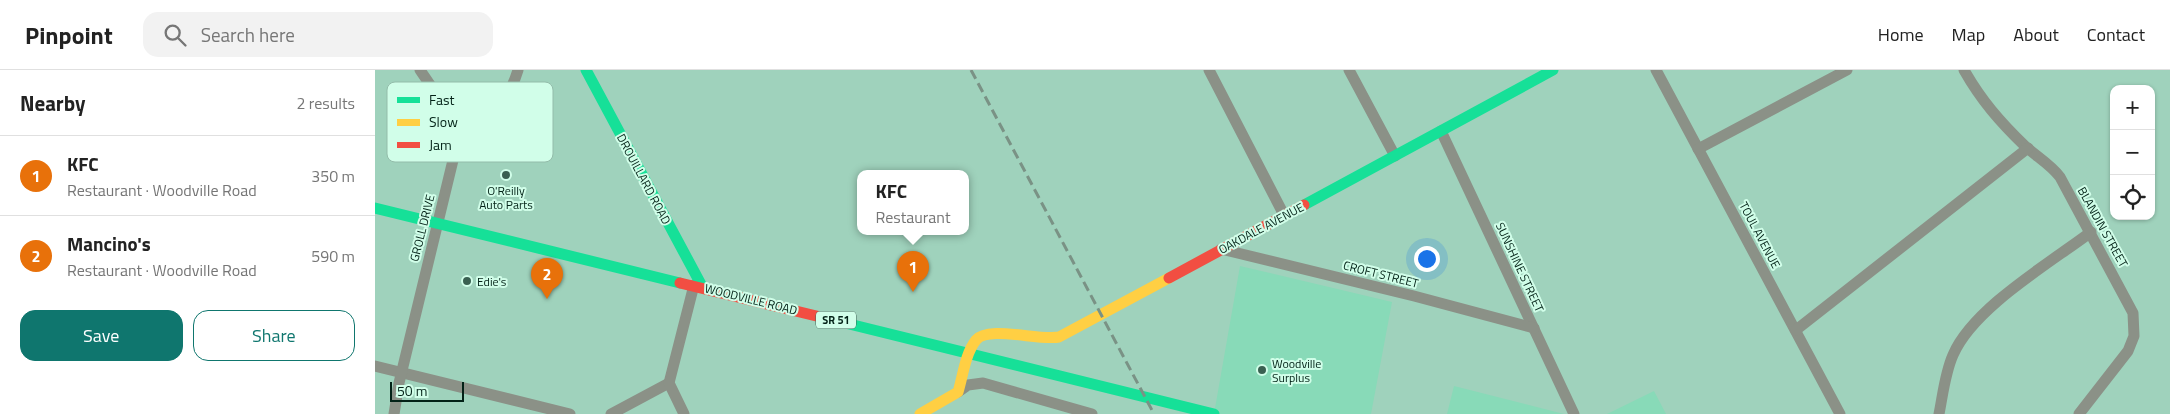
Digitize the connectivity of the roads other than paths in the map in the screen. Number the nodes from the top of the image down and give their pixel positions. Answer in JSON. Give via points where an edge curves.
{"nodes":[{"id":1,"x":420,"y":70,"type":"edge"},
{"id":2,"x":518,"y":70,"type":"edge"},
{"id":3,"x":585,"y":70,"type":"edge"},
{"id":4,"x":1209,"y":70,"type":"edge"},
{"id":5,"x":1349,"y":70,"type":"edge"},
{"id":6,"x":1553,"y":70,"type":"edge"},
{"id":7,"x":1656,"y":70,"type":"edge"},
{"id":8,"x":1847,"y":70,"type":"edge"},
{"id":9,"x":1965,"y":70,"type":"edge"},
{"id":10,"x":428,"y":82,"type":"edge"},
{"id":11,"x":513,"y":82,"type":"edge"},
{"id":12,"x":1441,"y":131,"type":"junction"},
{"id":13,"x":2028,"y":148,"type":"junction"},
{"id":14,"x":1698,"y":149,"type":"junction"},
{"id":15,"x":1395,"y":156,"type":"junction"},
{"id":16,"x":452,"y":162,"type":"edge"},
{"id":17,"x":375,"y":208,"type":"edge"},
{"id":18,"x":1284,"y":215,"type":"junction"},
{"id":19,"x":437,"y":223,"type":"junction"},
{"id":20,"x":2091,"y":232,"type":"junction"},
{"id":21,"x":1221,"y":249,"type":"junction"},
{"id":22,"x":698,"y":286,"type":"junction"},
{"id":23,"x":1534,"y":328,"type":"junction"},
{"id":24,"x":1796,"y":330,"type":"junction"},
{"id":25,"x":970,"y":353,"type":"junction"},
{"id":26,"x":375,"y":366,"type":"edge"},
{"id":27,"x":402,"y":372,"type":"junction"},
{"id":28,"x":669,"y":383,"type":"junction"},
{"id":29,"x":958,"y":392,"type":"junction"},
{"id":30,"x":1834,"y":402,"type":"junction"},
{"id":31,"x":394,"y":414,"type":"edge"},
{"id":32,"x":569,"y":414,"type":"edge"},
{"id":33,"x":611,"y":414,"type":"edge"},
{"id":34,"x":684,"y":414,"type":"edge"},
{"id":35,"x":920,"y":414,"type":"edge"},
{"id":36,"x":1092,"y":414,"type":"edge"},
{"id":37,"x":1214,"y":414,"type":"edge"},
{"id":38,"x":1574,"y":414,"type":"edge"},
{"id":39,"x":1831,"y":414,"type":"edge"},
{"id":40,"x":1840,"y":414,"type":"edge"},
{"id":41,"x":1939,"y":414,"type":"edge"},
{"id":42,"x":2079,"y":414,"type":"edge"}],
"edges":[{"from":1,"to":10,"type":"street"},
{"from":2,"to":11,"type":"street","name":"GROLL DRIVE"},
{"from":3,"to":22,"type":"street","name":"DROUILLARD ROAD"},
{"from":4,"to":18,"type":"street"},
{"from":5,"to":15,"type":"street"},
{"from":6,"to":12,"type":"street","name":"OAKDALE AVENUE"},
{"from":7,"to":14,"type":"street","name":"TOUL AVENUE"},
{"from":8,"to":14,"type":"street"},
{"from":9,"to":13,"type":"street","name":"BLANDIN STREET","via":[[1982,100]]},
{"from":12,"to":15,"type":"street","name":"OAKDALE AVENUE"},
{"from":12,"to":23,"type":"street","name":"SUNSHINE STREET"},
{"from":13,"to":20,"type":"street","name":"BLANDIN STREET","via":[[2049,163],[2060,177]]},
{"from":13,"to":24,"type":"street"},
{"from":14,"to":24,"type":"street","name":"TOUL AVENUE"},
{"from":15,"to":18,"type":"street","name":"OAKDALE AVENUE"},
{"from":16,"to":19,"type":"street","name":"GROLL DRIVE"},
{"from":17,"to":19,"type":"street","name":"WOODVILLE ROAD","number":"SR 51"},
{"from":18,"to":21,"type":"street","name":"OAKDALE AVENUE"},
{"from":19,"to":22,"type":"street","name":"WOODVILLE ROAD","number":"SR 51"},
{"from":19,"to":27,"type":"street","name":"GROLL DRIVE"},
{"from":20,"to":41,"type":"street","via":[[1996,303],[1970,327],[1953,354]]},
{"from":20,"to":42,"type":"street","name":"BLANDIN STREET","via":[[2125,295],[2135,328],[2128,351]]},
{"from":21,"to":23,"type":"street","name":"CROFT STREET"},
{"from":21,"to":25,"type":"street","name":"OAKDALE AVENUE","via":[[1049,340],[983,333]]},
{"from":22,"to":25,"type":"street","name":"WOODVILLE ROAD","number":"SR 51"},
{"from":22,"to":28,"type":"street"},
{"from":23,"to":38,"type":"street","name":"SUNSHINE STREET"},
{"from":24,"to":30,"type":"street","name":"TOUL AVENUE"},
{"from":25,"to":29,"type":"street"},
{"from":25,"to":37,"type":"street","name":"WOODVILLE ROAD","number":"SR 51"},
{"from":26,"to":27,"type":"street"},
{"from":27,"to":31,"type":"street","name":"GROLL DRIVE"},
{"from":27,"to":32,"type":"street"},
{"from":28,"to":33,"type":"street"},
{"from":28,"to":34,"type":"street"},
{"from":29,"to":35,"type":"street"},
{"from":29,"to":36,"type":"street","via":[[968,385],[983,383]]},
{"from":30,"to":39,"type":"street"},
{"from":30,"to":40,"type":"street","name":"TOUL AVENUE"}]}
